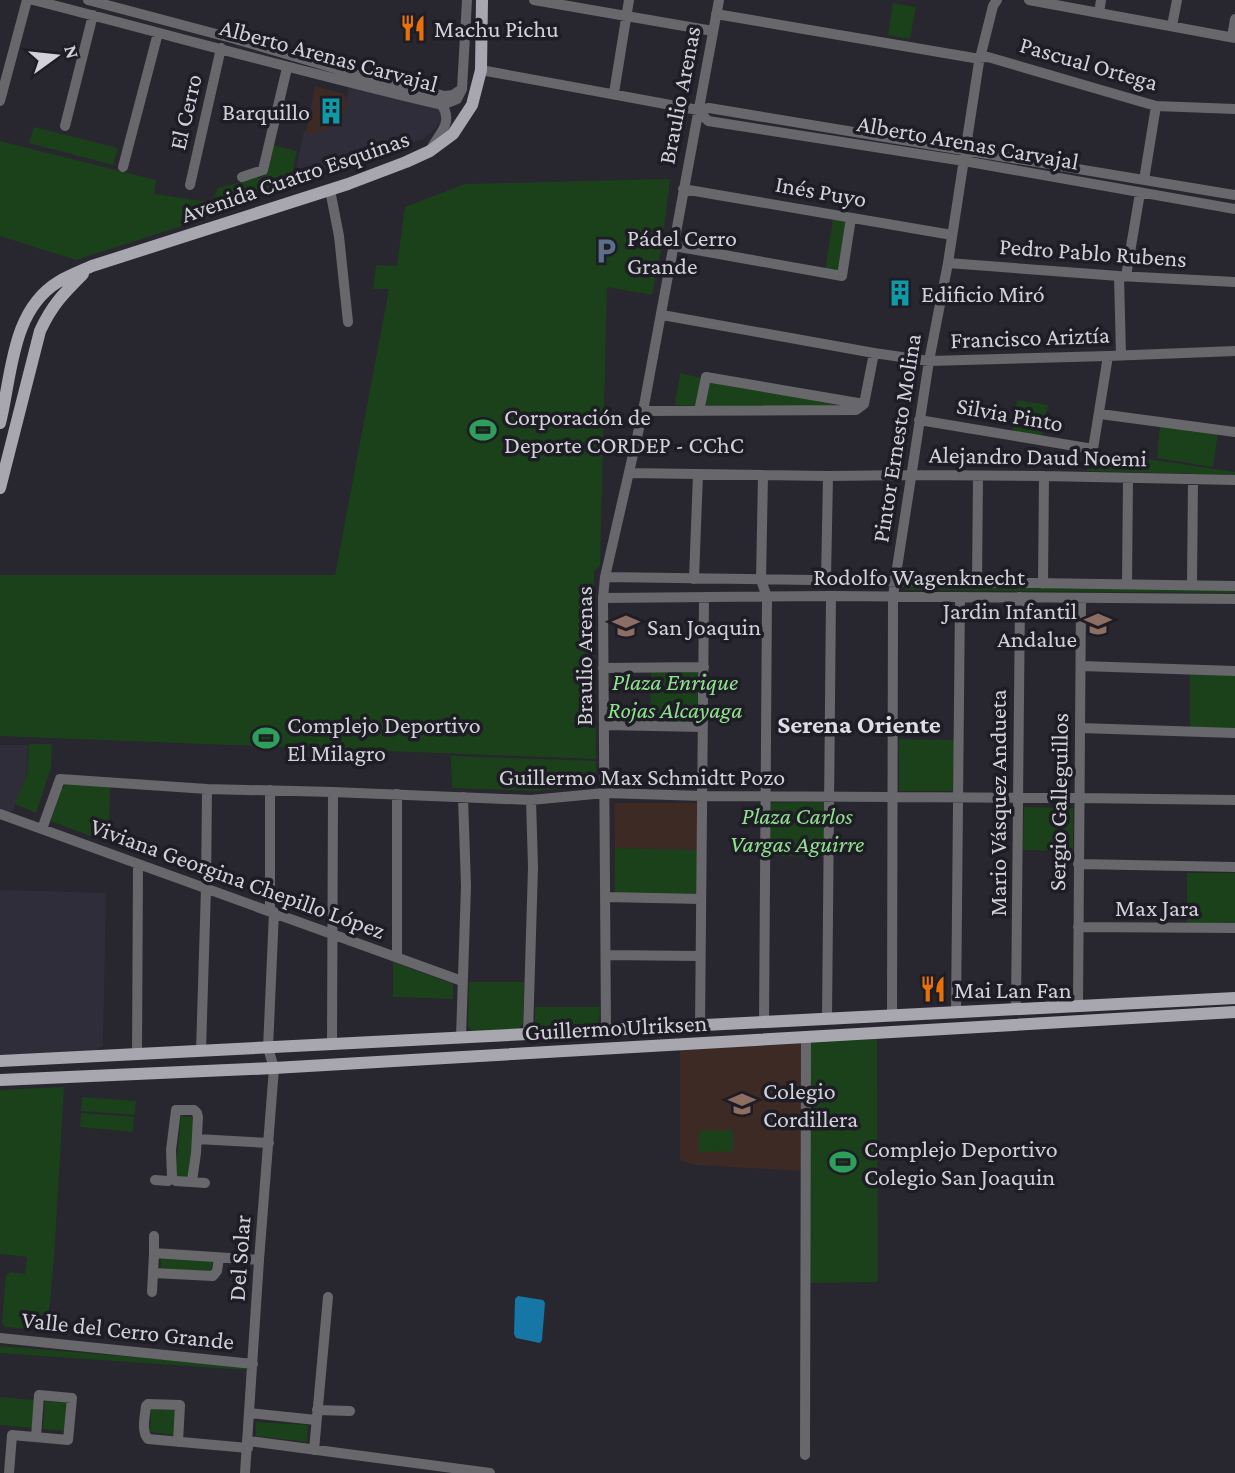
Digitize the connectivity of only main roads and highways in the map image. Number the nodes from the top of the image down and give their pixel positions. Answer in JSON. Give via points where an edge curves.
{"nodes":[{"id":1,"x":482,"y":0,"type":"edge"},
{"id":2,"x":92,"y":266,"type":"junction"},
{"id":3,"x":0,"y":420,"type":"edge"},
{"id":4,"x":0,"y":488,"type":"edge"},
{"id":5,"x":1235,"y":998,"type":"edge"},
{"id":6,"x":1235,"y":1012,"type":"edge"},
{"id":7,"x":38,"y":1059,"type":"junction"},
{"id":8,"x":0,"y":1061,"type":"edge"},
{"id":9,"x":38,"y":1079,"type":"junction"},
{"id":10,"x":0,"y":1080,"type":"edge"}],
"edges":[{"from":1,"to":2,"type":"main road","name":"Avenida Cuatro Esquinas","via":[[481,70],[472,105],[453,134],[430,151],[330,190]]},
{"from":2,"to":3,"type":"main road","name":"Avenida Cuatro Esquinas","via":[[47,290],[28,312],[15,346]]},
{"from":2,"to":4,"type":"main road","name":"Avenida Cuatro Esquinas","via":[[50,310],[40,331]]},
{"from":5,"to":7,"type":"main road","name":"Guillermo Ulriksen"},
{"from":6,"to":9,"type":"main road","name":"Guillermo Ulriksen"},
{"from":7,"to":8,"type":"main road","name":"Guillermo Ulriksen"},
{"from":7,"to":9,"type":"main road","via":[[45,1068]]},
{"from":9,"to":10,"type":"main road","name":"Guillermo Ulriksen"}]}
